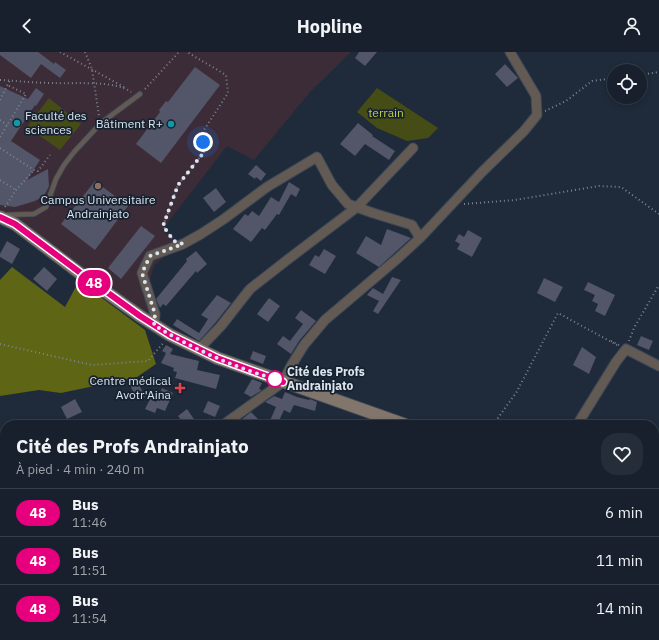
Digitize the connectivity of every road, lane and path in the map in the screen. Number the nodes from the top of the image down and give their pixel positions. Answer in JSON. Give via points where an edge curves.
{"nodes":[{"id":1,"x":60,"y":52,"type":"edge"},
{"id":2,"x":85,"y":52,"type":"edge"},
{"id":3,"x":179,"y":52,"type":"edge"},
{"id":4,"x":187,"y":52,"type":"edge"},
{"id":5,"x":510,"y":52,"type":"edge"},
{"id":6,"x":92,"y":69,"type":"junction"},
{"id":7,"x":659,"y":72,"type":"edge"},
{"id":8,"x":647,"y":74,"type":"edge"},
{"id":9,"x":607,"y":79,"type":"edge"},
{"id":10,"x":0,"y":80,"type":"edge"},
{"id":11,"x":10,"y":80,"type":"junction"},
{"id":12,"x":94,"y":83,"type":"junction"},
{"id":13,"x":7,"y":86,"type":"junction"},
{"id":14,"x":125,"y":88,"type":"junction"},
{"id":15,"x":140,"y":94,"type":"junction"},
{"id":16,"x":0,"y":100,"type":"edge"},
{"id":17,"x":537,"y":115,"type":"junction"},
{"id":18,"x":0,"y":120,"type":"edge"},
{"id":19,"x":101,"y":123,"type":"junction"},
{"id":20,"x":7,"y":125,"type":"junction"},
{"id":21,"x":0,"y":137,"type":"edge"},
{"id":22,"x":0,"y":148,"type":"edge"},
{"id":23,"x":413,"y":148,"type":"dead end"},
{"id":24,"x":50,"y":155,"type":"dead end"},
{"id":25,"x":34,"y":170,"type":"junction"},
{"id":26,"x":0,"y":180,"type":"edge"},
{"id":27,"x":16,"y":190,"type":"junction"},
{"id":28,"x":451,"y":205,"type":"junction"},
{"id":29,"x":357,"y":207,"type":"junction"},
{"id":30,"x":1,"y":213,"type":"edge"},
{"id":31,"x":659,"y":214,"type":"edge"},
{"id":32,"x":420,"y":238,"type":"junction"},
{"id":33,"x":183,"y":244,"type":"junction"},
{"id":34,"x":659,"y":285,"type":"edge"},
{"id":35,"x":154,"y":325,"type":"junction"},
{"id":36,"x":170,"y":335,"type":"junction"},
{"id":37,"x":611,"y":341,"type":"dead end"},
{"id":38,"x":0,"y":344,"type":"edge"},
{"id":39,"x":199,"y":349,"type":"junction"},
{"id":40,"x":626,"y":349,"type":"junction"},
{"id":41,"x":659,"y":366,"type":"edge"},
{"id":42,"x":283,"y":382,"type":"junction"},
{"id":43,"x":230,"y":420,"type":"edge"},
{"id":44,"x":392,"y":420,"type":"edge"},
{"id":45,"x":496,"y":420,"type":"edge"},
{"id":46,"x":580,"y":420,"type":"edge"}],
"edges":[{"from":1,"to":6,"type":"path"},
{"from":2,"to":6,"type":"path"},
{"from":3,"to":15,"type":"path"},
{"from":4,"to":33,"type":"path","via":[[226,75],[228,93],[202,132],[204,152],[178,185],[163,226],[174,241]]},
{"from":5,"to":17,"type":"street","via":[[536,96]]},
{"from":6,"to":12,"type":"path"},
{"from":6,"to":14,"type":"path"},
{"from":7,"to":8,"type":"path"},
{"from":9,"to":17,"type":"path","via":[[592,81],[566,101]]},
{"from":10,"to":11,"type":"path"},
{"from":11,"to":12,"type":"path","via":[[56,84]]},
{"from":11,"to":13,"type":"path"},
{"from":12,"to":14,"type":"path"},
{"from":12,"to":19,"type":"path"},
{"from":13,"to":16,"type":"path"},
{"from":13,"to":20,"type":"path","via":[[26,94]]},
{"from":14,"to":15,"type":"path"},
{"from":15,"to":19,"type":"lane"},
{"from":17,"to":28,"type":"street"},
{"from":18,"to":20,"type":"path"},
{"from":19,"to":30,"type":"lane","via":[[64,165],[46,207],[34,214]]},
{"from":20,"to":21,"type":"path"},
{"from":22,"to":25,"type":"path"},
{"from":23,"to":29,"type":"street"},
{"from":24,"to":25,"type":"path","via":[[38,171]]},
{"from":25,"to":27,"type":"path"},
{"from":26,"to":27,"type":"path"},
{"from":27,"to":30,"type":"path"},
{"from":28,"to":31,"type":"path","via":[[515,200],[599,186],[614,186],[621,187]]},
{"from":28,"to":32,"type":"street"},
{"from":29,"to":32,"type":"street","via":[[412,224]]},
{"from":29,"to":33,"type":"street","via":[[348,204],[332,185],[317,157],[266,187],[224,219]]},
{"from":29,"to":39,"type":"street","via":[[250,289]]},
{"from":30,"to":35,"type":"street"},
{"from":32,"to":42,"type":"street","via":[[325,320],[304,345]]},
{"from":33,"to":35,"type":"street","via":[[150,256],[142,273],[155,314]]},
{"from":34,"to":40,"type":"path","via":[[634,328]]},
{"from":35,"to":36,"type":"street"},
{"from":36,"to":38,"type":"path","via":[[148,361],[92,365]]},
{"from":36,"to":39,"type":"street"},
{"from":37,"to":40,"type":"path"},
{"from":39,"to":42,"type":"street"},
{"from":40,"to":41,"type":"street"},
{"from":40,"to":45,"type":"path","via":[[558,313],[516,393]]},
{"from":40,"to":46,"type":"street"},
{"from":42,"to":43,"type":"street"},
{"from":42,"to":44,"type":"street"}]}
